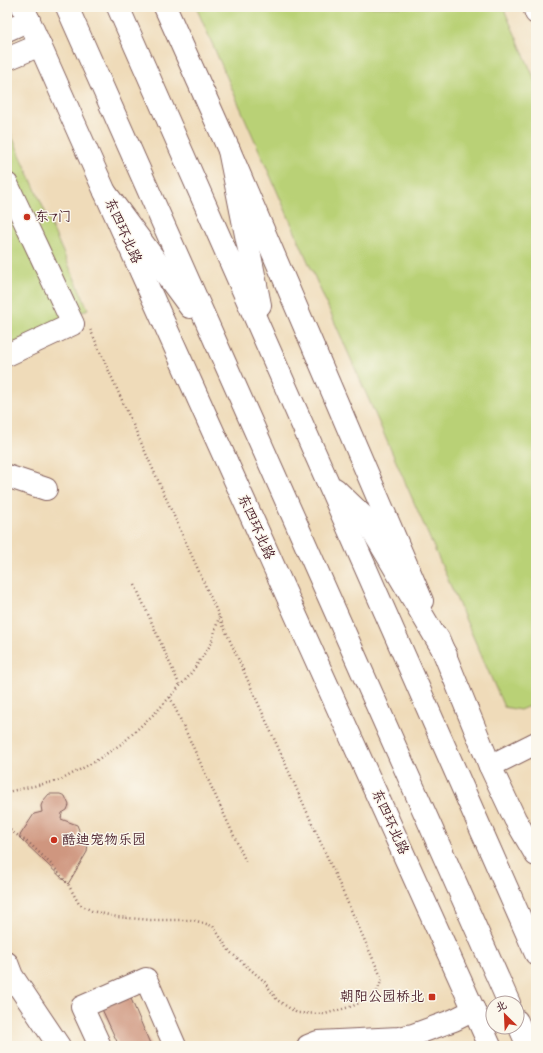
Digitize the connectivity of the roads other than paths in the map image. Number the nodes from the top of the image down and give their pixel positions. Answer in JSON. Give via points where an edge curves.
{"nodes":[{"id":1,"x":67,"y":7,"type":"edge"},
{"id":2,"x":118,"y":7,"type":"edge"},
{"id":3,"x":165,"y":7,"type":"edge"},
{"id":4,"x":534,"y":7,"type":"edge"},
{"id":5,"x":536,"y":13,"type":"edge"},
{"id":6,"x":26,"y":14,"type":"edge"},
{"id":7,"x":7,"y":30,"type":"edge"},
{"id":8,"x":40,"y":45,"type":"junction"},
{"id":9,"x":7,"y":59,"type":"edge"},
{"id":10,"x":229,"y":150,"type":"junction"},
{"id":11,"x":7,"y":184,"type":"edge"},
{"id":12,"x":105,"y":192,"type":"junction"},
{"id":13,"x":214,"y":340,"type":"junction"},
{"id":14,"x":267,"y":344,"type":"junction"},
{"id":15,"x":7,"y":355,"type":"edge"},
{"id":16,"x":7,"y":476,"type":"edge"},
{"id":17,"x":327,"y":481,"type":"junction"},
{"id":18,"x":46,"y":489,"type":"dead end"},
{"id":19,"x":446,"y":655,"type":"junction"},
{"id":20,"x":536,"y":743,"type":"edge"},
{"id":21,"x":490,"y":766,"type":"junction"},
{"id":22,"x":536,"y":855,"type":"edge"},
{"id":23,"x":536,"y":954,"type":"edge"},
{"id":24,"x":7,"y":963,"type":"edge"},
{"id":25,"x":505,"y":995,"type":"edge"},
{"id":26,"x":474,"y":1010,"type":"junction"},
{"id":27,"x":523,"y":1035,"type":"edge"},
{"id":28,"x":59,"y":1046,"type":"edge"},
{"id":29,"x":100,"y":1046,"type":"edge"},
{"id":30,"x":175,"y":1046,"type":"edge"},
{"id":31,"x":308,"y":1046,"type":"edge"},
{"id":32,"x":490,"y":1046,"type":"edge"},
{"id":33,"x":528,"y":1046,"type":"edge"}],
"edges":[{"from":1,"to":13,"type":"main road"},
{"from":2,"to":14,"type":"main road"},
{"from":3,"to":10,"type":"main road"},
{"from":4,"to":5,"type":"main road"},
{"from":6,"to":7,"type":"main road"},
{"from":6,"to":8,"type":"main road","name":"东四环北路"},
{"from":8,"to":9,"type":"main road"},
{"from":8,"to":12,"type":"main road","name":"东四环北路"},
{"from":10,"to":14,"type":"main road"},
{"from":10,"to":19,"type":"main road"},
{"from":11,"to":15,"type":"main road","via":[[73,324]]},
{"from":12,"to":13,"type":"main road"},
{"from":12,"to":26,"type":"main road","name":"东四环北路"},
{"from":13,"to":25,"type":"main road"},
{"from":14,"to":17,"type":"main road"},
{"from":16,"to":18,"type":"main road"},
{"from":17,"to":19,"type":"main road","via":[[365,518]]},
{"from":17,"to":23,"type":"main road"},
{"from":19,"to":21,"type":"main road"},
{"from":20,"to":21,"type":"main road"},
{"from":21,"to":22,"type":"main road","via":[[515,819]]},
{"from":24,"to":28,"type":"main road","via":[[12,976]]},
{"from":26,"to":31,"type":"main road","via":[[413,1035],[318,1042]]},
{"from":26,"to":32,"type":"main road","name":"东四环北路"},
{"from":27,"to":33,"type":"main road"},
{"from":29,"to":30,"type":"main road","via":[[82,1007],[146,979]]}]}
